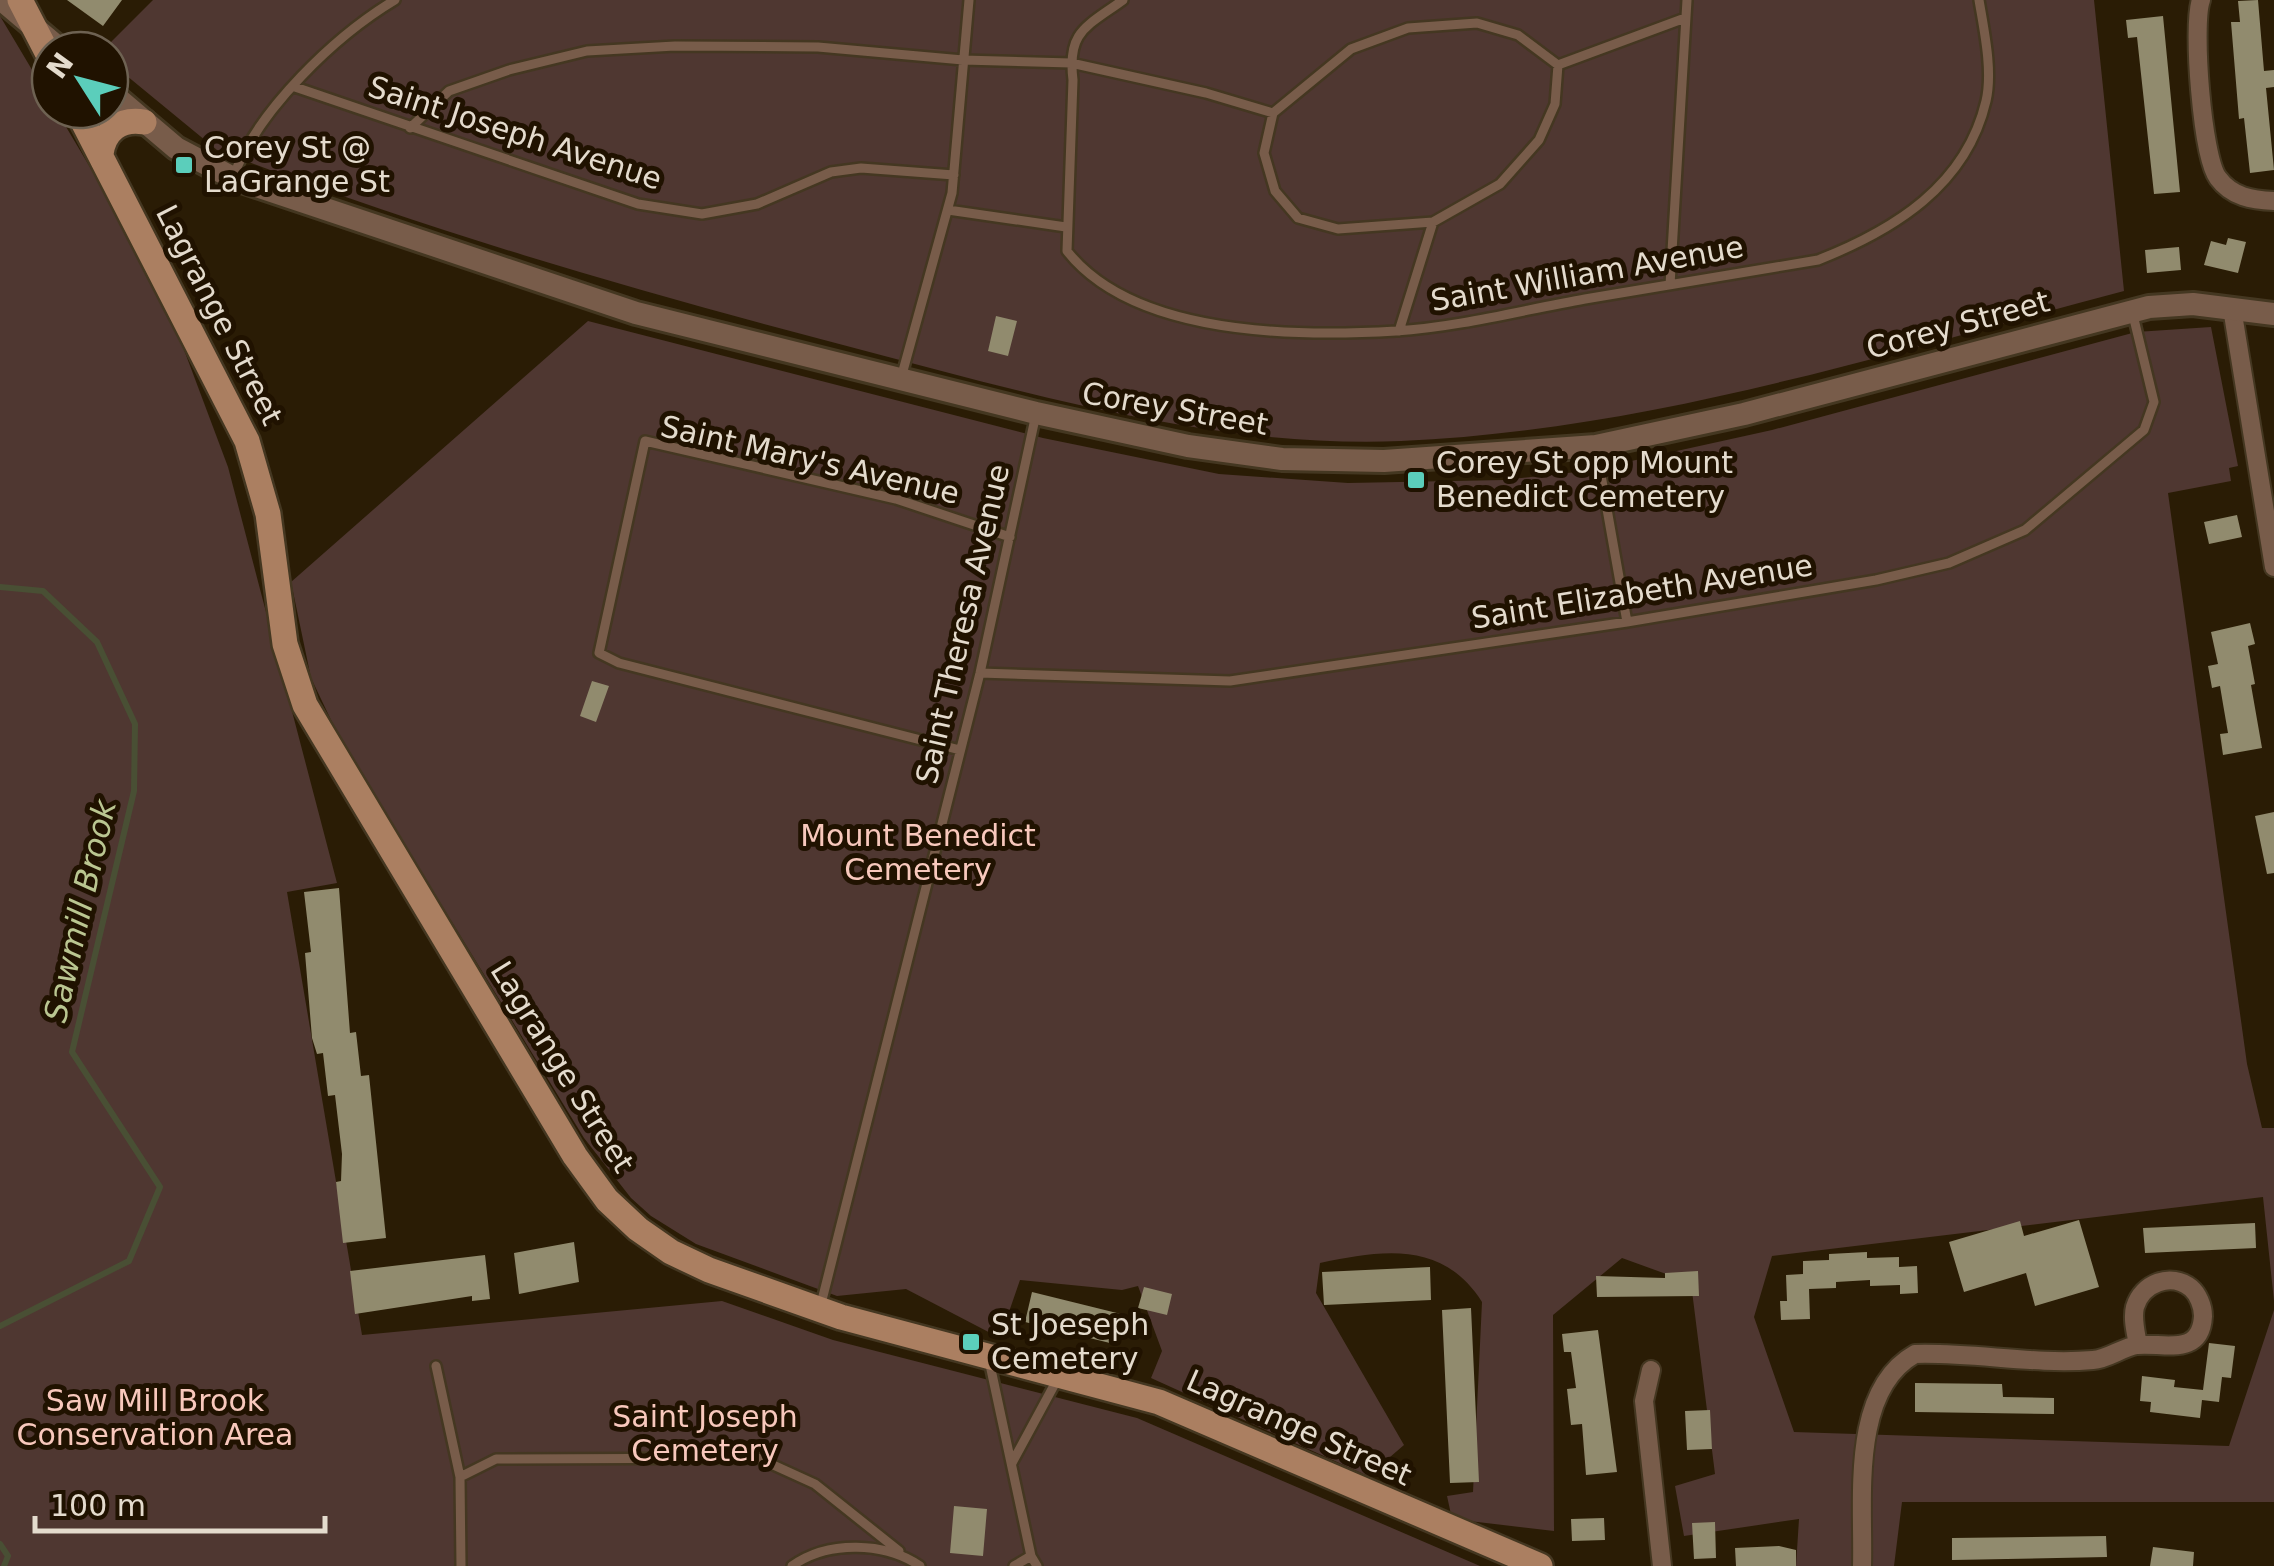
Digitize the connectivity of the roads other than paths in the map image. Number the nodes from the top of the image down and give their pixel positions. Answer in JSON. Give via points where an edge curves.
{"nodes":[{"id":1,"x":2,"y":0,"type":"edge"},
{"id":2,"x":20,"y":0,"type":"edge"},
{"id":3,"x":394,"y":0,"type":"edge"},
{"id":4,"x":969,"y":0,"type":"edge"},
{"id":5,"x":1122,"y":0,"type":"edge"},
{"id":6,"x":1687,"y":0,"type":"edge"},
{"id":7,"x":1979,"y":0,"type":"edge"},
{"id":8,"x":2201,"y":0,"type":"edge"},
{"id":9,"x":1685,"y":18,"type":"junction"},
{"id":10,"x":33,"y":26,"type":"junction"},
{"id":11,"x":35,"y":30,"type":"edge"},
{"id":12,"x":38,"y":30,"type":"edge"},
{"id":13,"x":963,"y":60,"type":"junction"},
{"id":14,"x":1071,"y":63,"type":"junction"},
{"id":15,"x":1558,"y":65,"type":"junction"},
{"id":16,"x":296,"y":87,"type":"junction"},
{"id":17,"x":130,"y":110,"type":"edge"},
{"id":18,"x":1273,"y":113,"type":"junction"},
{"id":19,"x":144,"y":122,"type":"junction"},
{"id":20,"x":410,"y":128,"type":"junction"},
{"id":21,"x":88,"y":130,"type":"edge"},
{"id":22,"x":101,"y":154,"type":"junction"},
{"id":23,"x":954,"y":175,"type":"junction"},
{"id":24,"x":232,"y":178,"type":"junction"},
{"id":25,"x":2274,"y":201,"type":"edge"},
{"id":26,"x":948,"y":210,"type":"junction"},
{"id":27,"x":1433,"y":222,"type":"junction"},
{"id":28,"x":1066,"y":227,"type":"junction"},
{"id":29,"x":1670,"y":285,"type":"junction"},
{"id":30,"x":2232,"y":308,"type":"junction"},
{"id":31,"x":2132,"y":310,"type":"junction"},
{"id":32,"x":2274,"y":314,"type":"edge"},
{"id":33,"x":1399,"y":331,"type":"junction"},
{"id":34,"x":900,"y":380,"type":"junction"},
{"id":35,"x":1036,"y":414,"type":"junction"},
{"id":36,"x":1596,"y":446,"type":"junction"},
{"id":37,"x":1010,"y":537,"type":"junction"},
{"id":38,"x":2274,"y":567,"type":"edge"},
{"id":39,"x":1626,"y":622,"type":"junction"},
{"id":40,"x":980,"y":673,"type":"junction"},
{"id":41,"x":960,"y":750,"type":"junction"},
{"id":42,"x":819,"y":1310,"type":"junction"},
{"id":43,"x":2138,"y":1345,"type":"junction"},
{"id":44,"x":988,"y":1356,"type":"junction"},
{"id":45,"x":436,"y":1366,"type":"dead end"},
{"id":46,"x":1651,"y":1370,"type":"dead end"},
{"id":47,"x":1060,"y":1374,"type":"junction"},
{"id":48,"x":1012,"y":1463,"type":"junction"},
{"id":49,"x":460,"y":1478,"type":"junction"},
{"id":50,"x":899,"y":1551,"type":"junction"},
{"id":51,"x":1031,"y":1556,"type":"junction"},
{"id":52,"x":460,"y":1566,"type":"edge"},
{"id":53,"x":792,"y":1566,"type":"edge"},
{"id":54,"x":920,"y":1566,"type":"edge"},
{"id":55,"x":1014,"y":1566,"type":"edge"},
{"id":56,"x":1038,"y":1566,"type":"edge"},
{"id":57,"x":1540,"y":1566,"type":"edge"},
{"id":58,"x":1662,"y":1566,"type":"edge"},
{"id":59,"x":1862,"y":1566,"type":"edge"}],
"edges":[{"from":1,"to":10,"type":"street"},
{"from":2,"to":10,"type":"main road"},
{"from":3,"to":16,"type":"lane"},
{"from":4,"to":13,"type":"lane"},
{"from":5,"to":14,"type":"lane","name":"Saint William Avenue","via":[[1072,41]]},
{"from":6,"to":9,"type":"lane"},
{"from":7,"to":29,"type":"lane","name":"Saint William Avenue","via":[[1987,98],[1968,150],[1928,199],[1876,238],[1818,260]]},
{"from":8,"to":25,"type":"street","via":[[2195,29],[2211,165],[2233,192]]},
{"from":9,"to":15,"type":"lane"},
{"from":9,"to":29,"type":"lane"},
{"from":10,"to":11,"type":"main road"},
{"from":10,"to":12,"type":"street"},
{"from":13,"to":14,"type":"lane"},
{"from":13,"to":20,"type":"lane","via":[[818,48],[587,51],[449,91]]},
{"from":13,"to":23,"type":"lane"},
{"from":14,"to":18,"type":"lane"},
{"from":14,"to":28,"type":"lane","name":"Saint William Avenue"},
{"from":15,"to":18,"type":"lane","via":[[1518,35],[1476,23],[1408,28],[1351,49]]},
{"from":15,"to":27,"type":"lane","via":[[1555,104],[1539,140],[1500,184]]},
{"from":16,"to":20,"type":"lane","name":"Saint Joseph Avenue"},
{"from":16,"to":24,"type":"lane","via":[[248,141]]},
{"from":17,"to":19,"type":"street","name":"Corey Street"},
{"from":18,"to":27,"type":"lane","via":[[1264,153],[1275,191],[1298,218],[1338,229]]},
{"from":19,"to":22,"type":"main road","via":[[114,128]]},
{"from":19,"to":24,"type":"street","name":"Corey Street"},
{"from":20,"to":23,"type":"lane","name":"Saint Joseph Avenue","via":[[638,204],[702,214],[757,204],[830,172]]},
{"from":21,"to":22,"type":"main road","name":"Lagrange Street"},
{"from":22,"to":42,"type":"main road","name":"Lagrange Street","via":[[253,456],[268,514],[285,644],[306,705],[575,1156],[607,1200],[660,1245]]},
{"from":23,"to":26,"type":"lane"},
{"from":24,"to":34,"type":"street","name":"Corey Street","via":[[598,302]]},
{"from":26,"to":28,"type":"lane"},
{"from":26,"to":34,"type":"lane"},
{"from":27,"to":33,"type":"lane"},
{"from":28,"to":33,"type":"lane","name":"Saint William Avenue","via":[[1066,251],[1084,273],[1172,316],[1300,333]]},
{"from":29,"to":33,"type":"lane","name":"Saint William Avenue"},
{"from":30,"to":31,"type":"street","name":"Corey Street","via":[[2178,304]]},
{"from":30,"to":32,"type":"street","name":"Corey Street"},
{"from":30,"to":38,"type":"street"},
{"from":31,"to":36,"type":"street","name":"Corey Street","via":[[1744,414]]},
{"from":31,"to":39,"type":"lane","name":"Saint Elizabeth Avenue","via":[[2153,394],[2150,421],[2025,530],[1912,574]]},
{"from":34,"to":35,"type":"street","name":"Corey Street"},
{"from":35,"to":36,"type":"street","name":"Corey Street","via":[[1221,452],[1298,460],[1480,457]]},
{"from":35,"to":37,"type":"lane","name":"Saint Theresa Avenue"},
{"from":36,"to":39,"type":"lane"},
{"from":37,"to":40,"type":"lane","name":"Saint Theresa Avenue"},
{"from":37,"to":41,"type":"lane","name":"Saint Mary's Avenue","via":[[896,500],[645,441],[598,654]]},
{"from":39,"to":40,"type":"lane","name":"Saint Elizabeth Avenue","via":[[1230,680]]},
{"from":40,"to":41,"type":"lane","name":"Saint Theresa Avenue"},
{"from":41,"to":42,"type":"lane","name":"Saint Theresa Avenue"},
{"from":42,"to":44,"type":"main road","name":"Lagrange Street"},
{"from":43,"to":43,"type":"street","via":[[2173,1348],[2193,1338],[2203,1318],[2190,1288],[2169,1280],[2148,1287],[2134,1317]]},
{"from":43,"to":59,"type":"street","via":[[2096,1360],[1924,1354],[1899,1364],[1880,1390],[1869,1435]]},
{"from":44,"to":47,"type":"main road","name":"Lagrange Street"},
{"from":44,"to":48,"type":"lane"},
{"from":45,"to":49,"type":"lane"},
{"from":46,"to":58,"type":"street","via":[[1644,1400]]},
{"from":47,"to":48,"type":"lane"},
{"from":47,"to":57,"type":"main road","name":"Lagrange Street","via":[[1159,1402]]},
{"from":48,"to":51,"type":"lane"},
{"from":49,"to":50,"type":"lane","via":[[496,1459],[758,1458],[815,1484]]},
{"from":49,"to":52,"type":"lane"},
{"from":50,"to":53,"type":"lane","via":[[835,1550]]},
{"from":50,"to":54,"type":"lane"},
{"from":51,"to":55,"type":"lane"},
{"from":51,"to":56,"type":"lane"}]}
